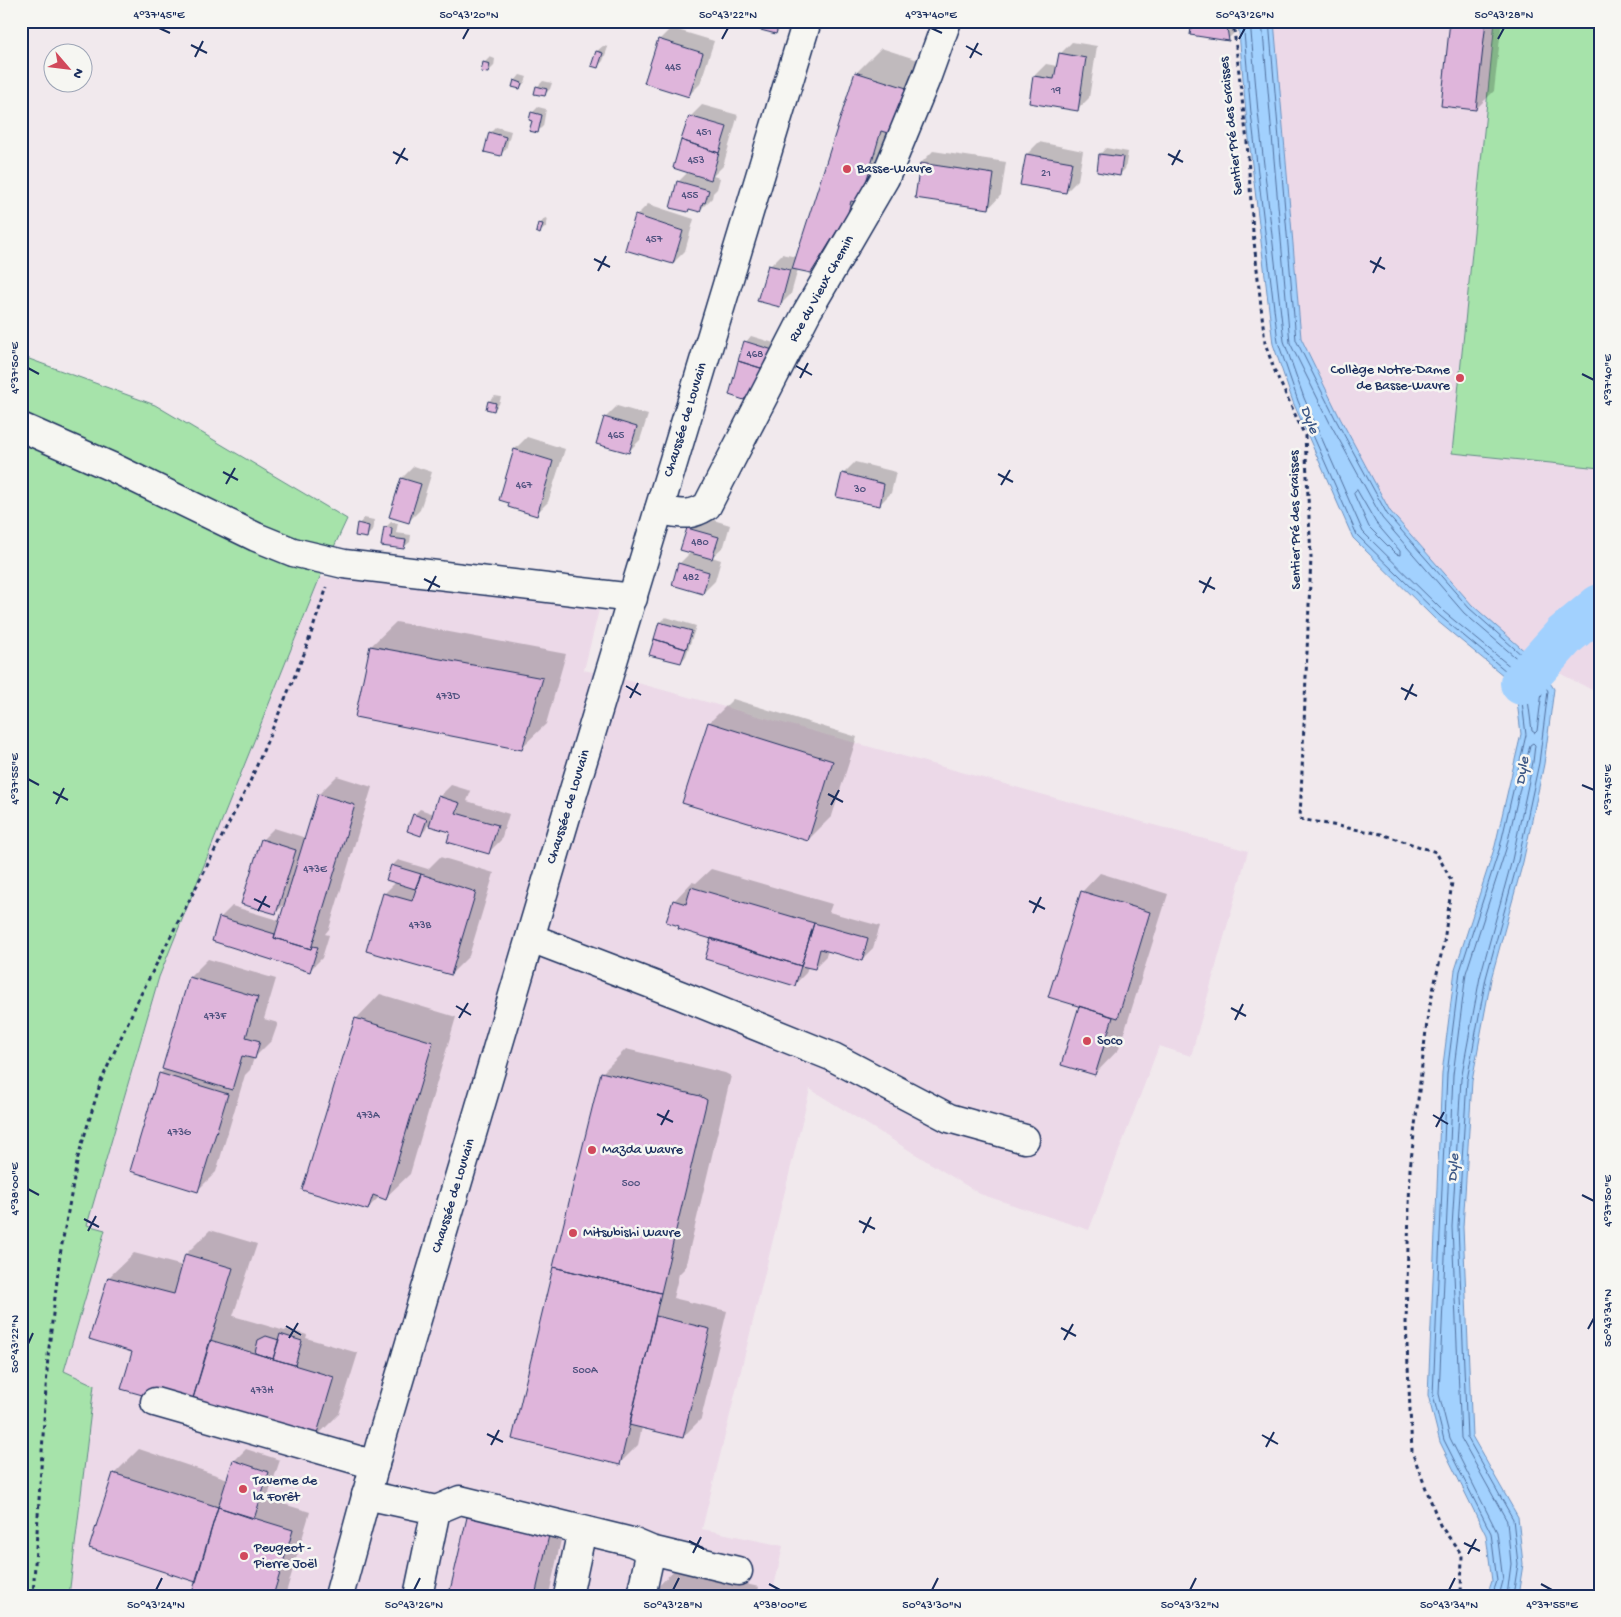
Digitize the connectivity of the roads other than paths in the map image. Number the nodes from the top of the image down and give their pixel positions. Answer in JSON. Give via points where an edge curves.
{"nodes":[{"id":1,"x":807,"y":21,"type":"edge"},
{"id":2,"x":947,"y":21,"type":"edge"},
{"id":3,"x":21,"y":427,"type":"edge"},
{"id":4,"x":659,"y":510,"type":"junction"},
{"id":5,"x":633,"y":598,"type":"junction"},
{"id":6,"x":531,"y":938,"type":"junction"},
{"id":7,"x":1025,"y":1139,"type":"dead end"},
{"id":8,"x":155,"y":1402,"type":"dead end"},
{"id":9,"x":375,"y":1465,"type":"junction"},
{"id":10,"x":366,"y":1495,"type":"junction"},
{"id":11,"x":436,"y":1510,"type":"junction"},
{"id":12,"x":582,"y":1530,"type":"junction"},
{"id":13,"x":651,"y":1550,"type":"junction"},
{"id":14,"x":738,"y":1571,"type":"dead end"},
{"id":15,"x":339,"y":1596,"type":"edge"},
{"id":16,"x":418,"y":1596,"type":"edge"},
{"id":17,"x":568,"y":1596,"type":"edge"},
{"id":18,"x":641,"y":1596,"type":"edge"}],
"edges":[{"from":1,"to":4,"type":"main road","name":"Chaussée de Louvain"},
{"from":2,"to":4,"type":"main road","name":"Rue du Vieux Chemin","via":[[885,178],[807,312],[707,506],[688,514]]},
{"from":3,"to":5,"type":"main road","via":[[293,552],[344,564]]},
{"from":4,"to":5,"type":"main road","name":"Chaussée de Louvain"},
{"from":5,"to":6,"type":"main road","name":"Chaussée de Louvain"},
{"from":6,"to":7,"type":"main road","via":[[833,1057],[949,1118]]},
{"from":6,"to":9,"type":"main road","name":"Chaussée de Louvain"},
{"from":8,"to":9,"type":"main road"},
{"from":9,"to":10,"type":"main road","name":"Chaussée de Louvain"},
{"from":10,"to":11,"type":"main road"},
{"from":10,"to":15,"type":"main road","name":"Chaussée de Louvain"},
{"from":11,"to":12,"type":"main road","via":[[460,1500]]},
{"from":11,"to":16,"type":"main road"},
{"from":12,"to":13,"type":"main road"},
{"from":12,"to":17,"type":"main road"},
{"from":13,"to":14,"type":"main road"},
{"from":13,"to":18,"type":"main road"}]}
